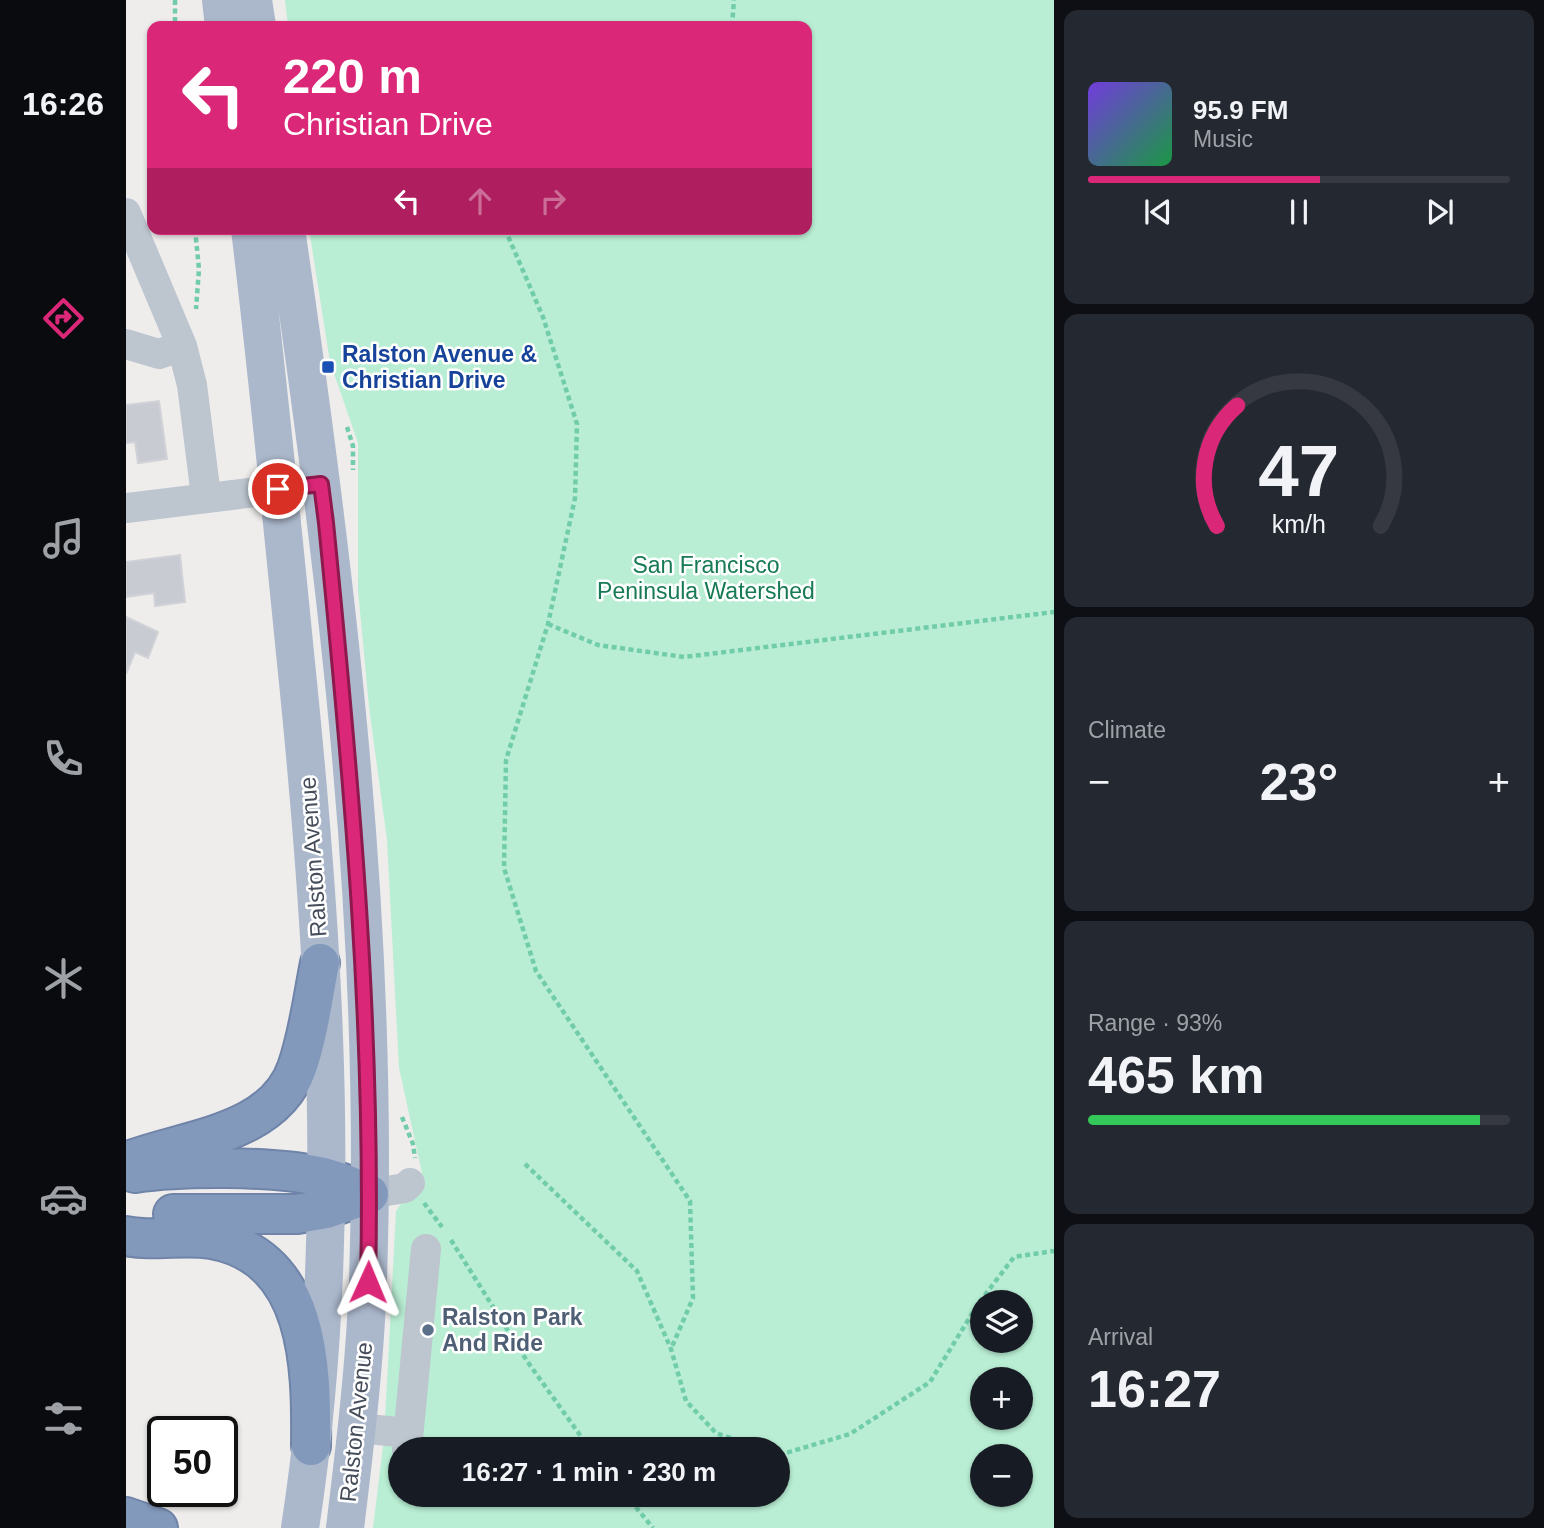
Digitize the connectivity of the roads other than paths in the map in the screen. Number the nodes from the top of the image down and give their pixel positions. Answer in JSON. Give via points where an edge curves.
{"nodes":[{"id":1,"x":221,"y":0,"type":"edge"},
{"id":2,"x":253,"y":0,"type":"edge"},
{"id":3,"x":223,"y":21,"type":"edge"},
{"id":4,"x":256,"y":21,"type":"edge"},
{"id":5,"x":126,"y":214,"type":"edge"},
{"id":6,"x":251,"y":235,"type":"edge"},
{"id":7,"x":287,"y":235,"type":"edge"},
{"id":8,"x":188,"y":333,"type":"junction"},
{"id":9,"x":126,"y":344,"type":"edge"},
{"id":10,"x":321,"y":484,"type":"junction"},
{"id":11,"x":278,"y":489,"type":"junction"},
{"id":12,"x":206,"y":496,"type":"junction"},
{"id":13,"x":126,"y":508,"type":"edge"},
{"id":14,"x":320,"y":963,"type":"junction"},
{"id":15,"x":126,"y":1162,"type":"edge"},
{"id":16,"x":126,"y":1174,"type":"edge"},
{"id":17,"x":410,"y":1183,"type":"road end"},
{"id":18,"x":326,"y":1193,"type":"junction"},
{"id":19,"x":369,"y":1194,"type":"junction"},
{"id":20,"x":126,"y":1219,"type":"edge"},
{"id":21,"x":126,"y":1236,"type":"edge"},
{"id":22,"x":426,"y":1249,"type":"dead end"},
{"id":23,"x":357,"y":1429,"type":"junction"},
{"id":24,"x":391,"y":1437,"type":"edge"},
{"id":25,"x":408,"y":1437,"type":"edge"},
{"id":26,"x":311,"y":1446,"type":"junction"},
{"id":27,"x":302,"y":1512,"type":"edge"},
{"id":28,"x":126,"y":1517,"type":"edge"},
{"id":29,"x":346,"y":1522,"type":"edge"},
{"id":30,"x":158,"y":1528,"type":"edge"}],
"edges":[{"from":1,"to":3,"type":"main road"},
{"from":2,"to":4,"type":"main road"},
{"from":5,"to":8,"type":"street"},
{"from":6,"to":11,"type":"main road","name":"Ralston Avenue"},
{"from":7,"to":10,"type":"main road","name":"Ralston Avenue"},
{"from":8,"to":9,"type":"street","via":[[159,354]]},
{"from":8,"to":12,"type":"street"},
{"from":10,"to":11,"type":"street"},
{"from":10,"to":19,"type":"main road","name":"Ralston Avenue","via":[[357,850]]},
{"from":11,"to":12,"type":"street"},
{"from":11,"to":14,"type":"main road","name":"Ralston Avenue","via":[[305,741]]},
{"from":12,"to":13,"type":"street"},
{"from":14,"to":15,"type":"highway","via":[[297,1069],[272,1105],[239,1125]]},
{"from":14,"to":18,"type":"main road","name":"Ralston Avenue"},
{"from":16,"to":18,"type":"highway","via":[[257,1171]]},
{"from":17,"to":19,"type":"street","via":[[405,1188]]},
{"from":18,"to":19,"type":"highway"},
{"from":18,"to":20,"type":"highway","via":[[291,1215],[161,1214]]},
{"from":18,"to":26,"type":"main road","name":"Ralston Avenue"},
{"from":19,"to":23,"type":"main road","name":"Ralston Avenue"},
{"from":21,"to":26,"type":"highway","via":[[214,1240],[243,1250],[273,1273],[292,1301],[307,1346]]},
{"from":22,"to":25,"type":"street"},
{"from":23,"to":24,"type":"street"},
{"from":23,"to":29,"type":"main road","name":"Ralston Avenue"},
{"from":26,"to":27,"type":"main road","name":"Ralston Avenue"},
{"from":28,"to":30,"type":"highway"}]}
